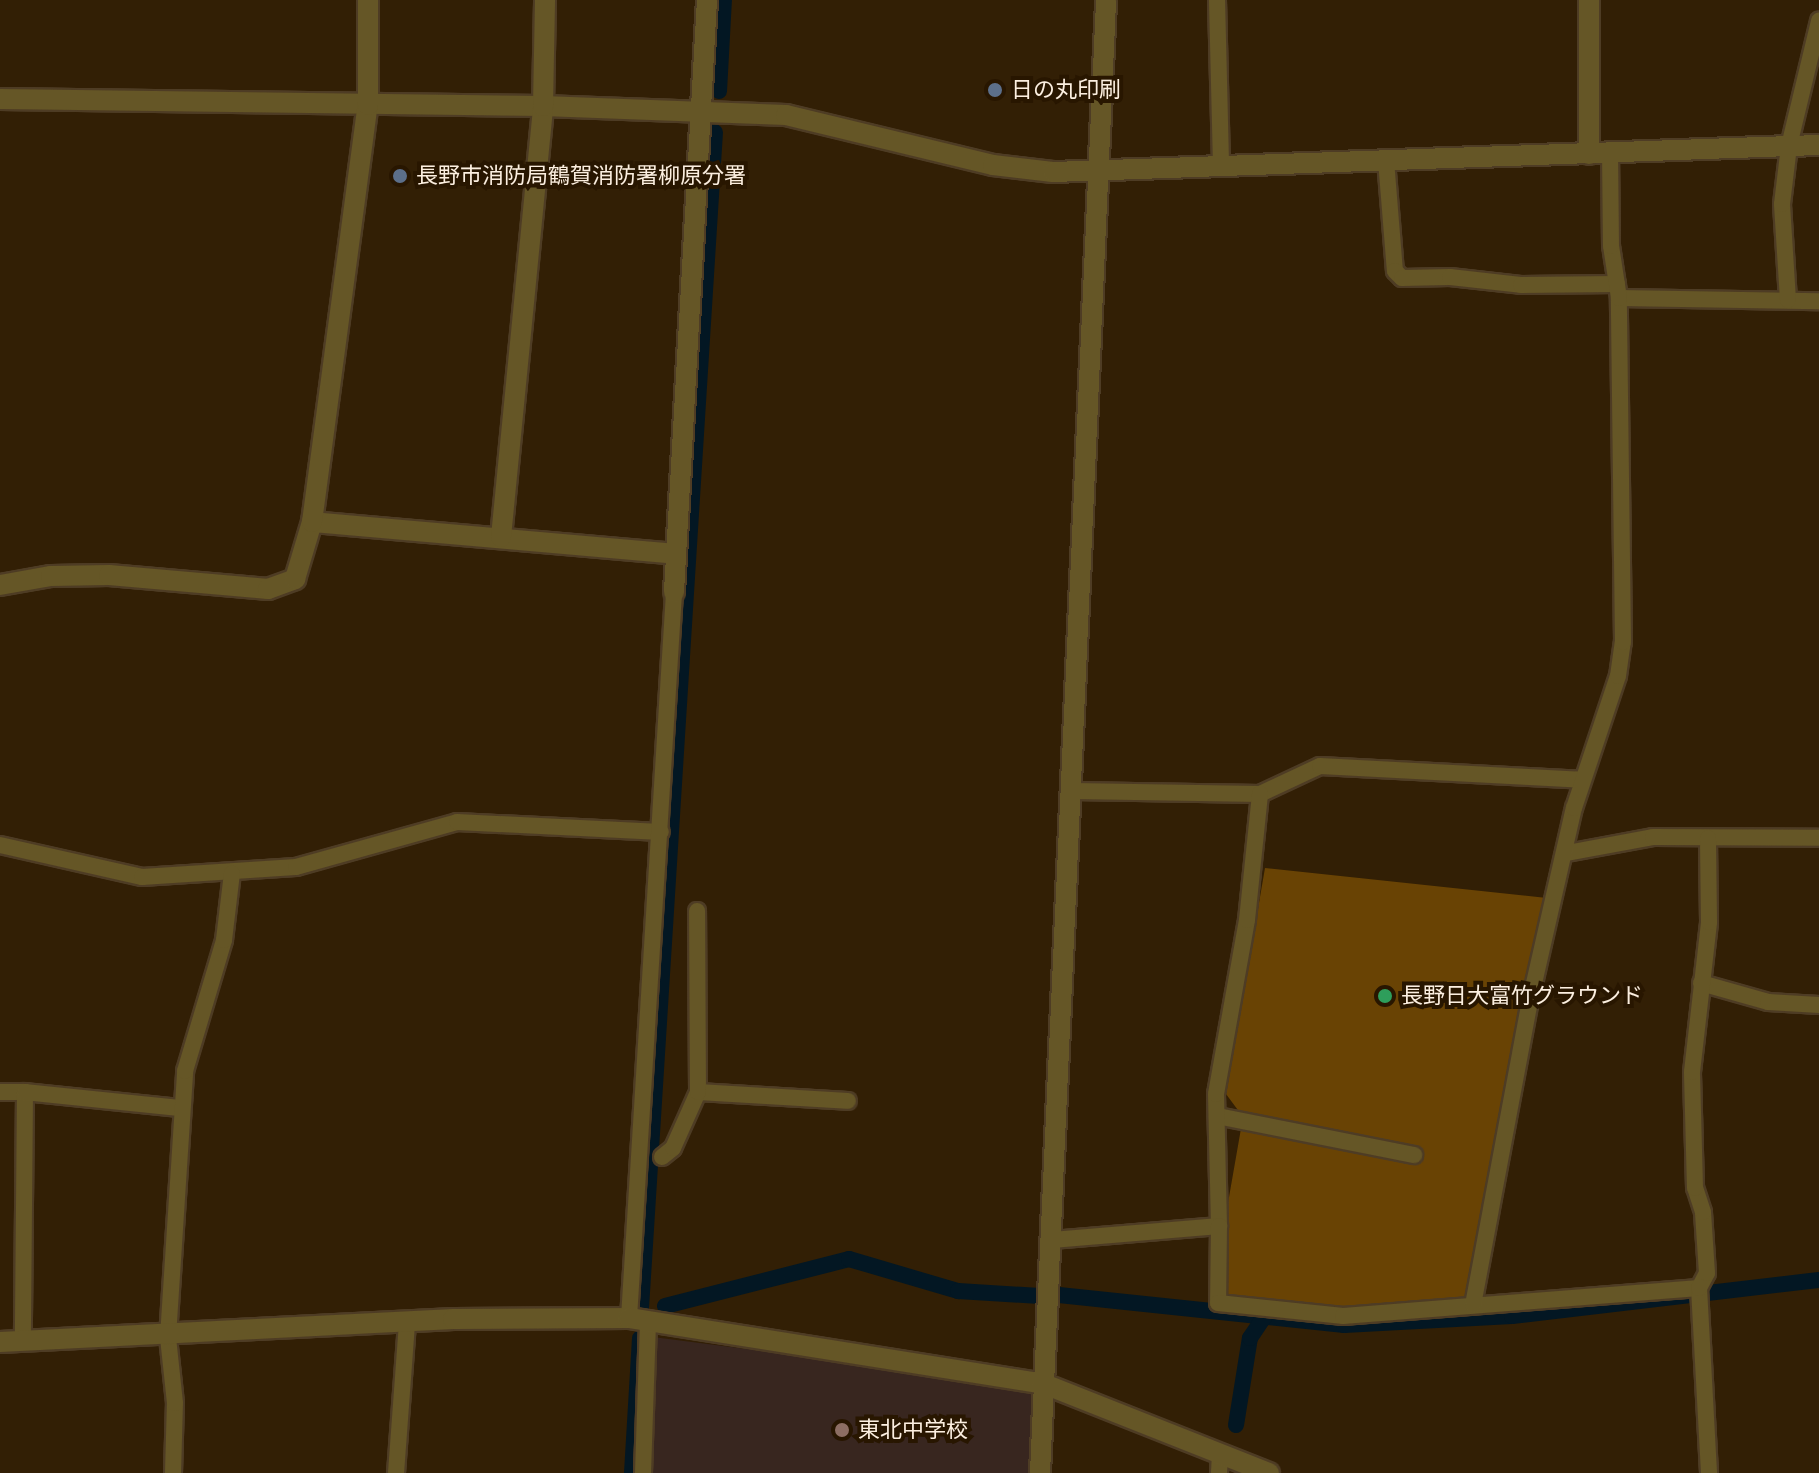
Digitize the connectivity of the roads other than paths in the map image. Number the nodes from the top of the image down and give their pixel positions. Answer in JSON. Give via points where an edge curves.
{"nodes":[{"id":1,"x":368,"y":0,"type":"edge"},
{"id":2,"x":545,"y":0,"type":"edge"},
{"id":3,"x":707,"y":0,"type":"edge"},
{"id":4,"x":1106,"y":0,"type":"edge"},
{"id":5,"x":1217,"y":0,"type":"edge"},
{"id":6,"x":1589,"y":0,"type":"edge"},
{"id":7,"x":1819,"y":21,"type":"edge"},
{"id":8,"x":0,"y":99,"type":"edge"},
{"id":9,"x":368,"y":105,"type":"junction"},
{"id":10,"x":543,"y":106,"type":"junction"},
{"id":11,"x":700,"y":112,"type":"junction"},
{"id":12,"x":1819,"y":145,"type":"edge"},
{"id":13,"x":1789,"y":146,"type":"junction"},
{"id":14,"x":1589,"y":154,"type":"junction"},
{"id":15,"x":1610,"y":154,"type":"junction"},
{"id":16,"x":1386,"y":160,"type":"junction"},
{"id":17,"x":1221,"y":166,"type":"junction"},
{"id":18,"x":1099,"y":171,"type":"junction"},
{"id":19,"x":1618,"y":291,"type":"junction"},
{"id":20,"x":1788,"y":300,"type":"junction"},
{"id":21,"x":1819,"y":301,"type":"edge"},
{"id":22,"x":312,"y":522,"type":"junction"},
{"id":23,"x":501,"y":537,"type":"junction"},
{"id":24,"x":675,"y":554,"type":"junction"},
{"id":25,"x":0,"y":585,"type":"edge"},
{"id":26,"x":674,"y":592,"type":"joint"},
{"id":27,"x":1583,"y":780,"type":"junction"},
{"id":28,"x":1073,"y":791,"type":"junction"},
{"id":29,"x":1260,"y":794,"type":"junction"},
{"id":30,"x":661,"y":832,"type":"junction"},
{"id":31,"x":1708,"y":838,"type":"junction"},
{"id":32,"x":1819,"y":838,"type":"edge"},
{"id":33,"x":0,"y":845,"type":"edge"},
{"id":34,"x":1567,"y":853,"type":"junction"},
{"id":35,"x":232,"y":873,"type":"junction"},
{"id":36,"x":697,"y":911,"type":"dead end"},
{"id":37,"x":1701,"y":983,"type":"junction"},
{"id":38,"x":1819,"y":1005,"type":"edge"},
{"id":39,"x":0,"y":1092,"type":"edge"},
{"id":40,"x":25,"y":1092,"type":"junction"},
{"id":41,"x":698,"y":1092,"type":"junction"},
{"id":42,"x":848,"y":1101,"type":"dead end"},
{"id":43,"x":181,"y":1108,"type":"junction"},
{"id":44,"x":1217,"y":1116,"type":"junction"},
{"id":45,"x":1414,"y":1155,"type":"dead end"},
{"id":46,"x":662,"y":1157,"type":"dead end"},
{"id":47,"x":1219,"y":1226,"type":"junction"},
{"id":48,"x":1052,"y":1240,"type":"junction"},
{"id":49,"x":1701,"y":1292,"type":"junction"},
{"id":50,"x":1473,"y":1305,"type":"junction"},
{"id":51,"x":639,"y":1319,"type":"junction"},
{"id":52,"x":407,"y":1322,"type":"junction"},
{"id":53,"x":168,"y":1337,"type":"junction"},
{"id":54,"x":0,"y":1342,"type":"edge"},
{"id":55,"x":23,"y":1342,"type":"junction"},
{"id":56,"x":1044,"y":1384,"type":"junction"},
{"id":57,"x":1220,"y":1463,"type":"edge"},
{"id":58,"x":173,"y":1473,"type":"edge"},
{"id":59,"x":396,"y":1473,"type":"edge"},
{"id":60,"x":643,"y":1473,"type":"edge"},
{"id":61,"x":1040,"y":1473,"type":"edge"},
{"id":62,"x":1269,"y":1473,"type":"edge"},
{"id":63,"x":1709,"y":1473,"type":"edge"}],
"edges":[{"from":1,"to":9,"type":"street"},
{"from":2,"to":10,"type":"street"},
{"from":3,"to":11,"type":"street"},
{"from":4,"to":18,"type":"street"},
{"from":5,"to":17,"type":"street"},
{"from":6,"to":14,"type":"street"},
{"from":7,"to":13,"type":"street"},
{"from":8,"to":9,"type":"street"},
{"from":9,"to":10,"type":"street"},
{"from":9,"to":22,"type":"street"},
{"from":10,"to":11,"type":"street"},
{"from":10,"to":23,"type":"street"},
{"from":11,"to":18,"type":"street","via":[[786,115],[993,165]]},
{"from":11,"to":24,"type":"street"},
{"from":12,"to":13,"type":"street"},
{"from":13,"to":15,"type":"street"},
{"from":13,"to":20,"type":"street","via":[[1782,204]]},
{"from":14,"to":15,"type":"street"},
{"from":14,"to":16,"type":"street"},
{"from":15,"to":19,"type":"street"},
{"from":16,"to":17,"type":"street"},
{"from":16,"to":19,"type":"street","via":[[1395,271],[1402,278]]},
{"from":17,"to":18,"type":"street"},
{"from":18,"to":28,"type":"street"},
{"from":19,"to":20,"type":"street"},
{"from":19,"to":27,"type":"street","via":[[1623,642],[1618,676]]},
{"from":20,"to":21,"type":"street"},
{"from":22,"to":23,"type":"street"},
{"from":22,"to":25,"type":"street","via":[[302,566],[284,587],[109,575],[51,576]]},
{"from":23,"to":24,"type":"street"},
{"from":24,"to":26,"type":"street"},
{"from":26,"to":30,"type":"street"},
{"from":27,"to":29,"type":"street","via":[[1320,766]]},
{"from":27,"to":34,"type":"street"},
{"from":28,"to":29,"type":"street"},
{"from":28,"to":48,"type":"street"},
{"from":29,"to":44,"type":"street"},
{"from":30,"to":35,"type":"street","via":[[457,822],[296,867]]},
{"from":30,"to":51,"type":"street"},
{"from":31,"to":32,"type":"street"},
{"from":31,"to":34,"type":"street","via":[[1653,837]]},
{"from":31,"to":37,"type":"street","via":[[1709,922]]},
{"from":33,"to":35,"type":"street","via":[[142,877]]},
{"from":34,"to":50,"type":"street","via":[[1530,1001]]},
{"from":35,"to":43,"type":"street","via":[[224,940],[193,1036]]},
{"from":36,"to":41,"type":"street"},
{"from":37,"to":38,"type":"street","via":[[1768,1002]]},
{"from":37,"to":49,"type":"street","via":[[1692,1086],[1695,1188],[1703,1212],[1707,1273]]},
{"from":39,"to":40,"type":"street"},
{"from":40,"to":43,"type":"street"},
{"from":40,"to":55,"type":"street"},
{"from":41,"to":42,"type":"street"},
{"from":41,"to":46,"type":"street","via":[[673,1148]]},
{"from":43,"to":53,"type":"street"},
{"from":44,"to":45,"type":"street"},
{"from":44,"to":47,"type":"street"},
{"from":47,"to":48,"type":"street"},
{"from":47,"to":50,"type":"street","via":[[1218,1303],[1343,1316]]},
{"from":48,"to":56,"type":"street"},
{"from":49,"to":50,"type":"street"},
{"from":49,"to":63,"type":"street"},
{"from":51,"to":52,"type":"street"},
{"from":51,"to":56,"type":"street"},
{"from":51,"to":60,"type":"street"},
{"from":52,"to":53,"type":"street"},
{"from":52,"to":59,"type":"street"},
{"from":53,"to":55,"type":"street"},
{"from":53,"to":58,"type":"street","via":[[175,1403]]},
{"from":54,"to":55,"type":"street"},
{"from":56,"to":57,"type":"street"},
{"from":56,"to":61,"type":"street"},
{"from":57,"to":62,"type":"street"}]}
